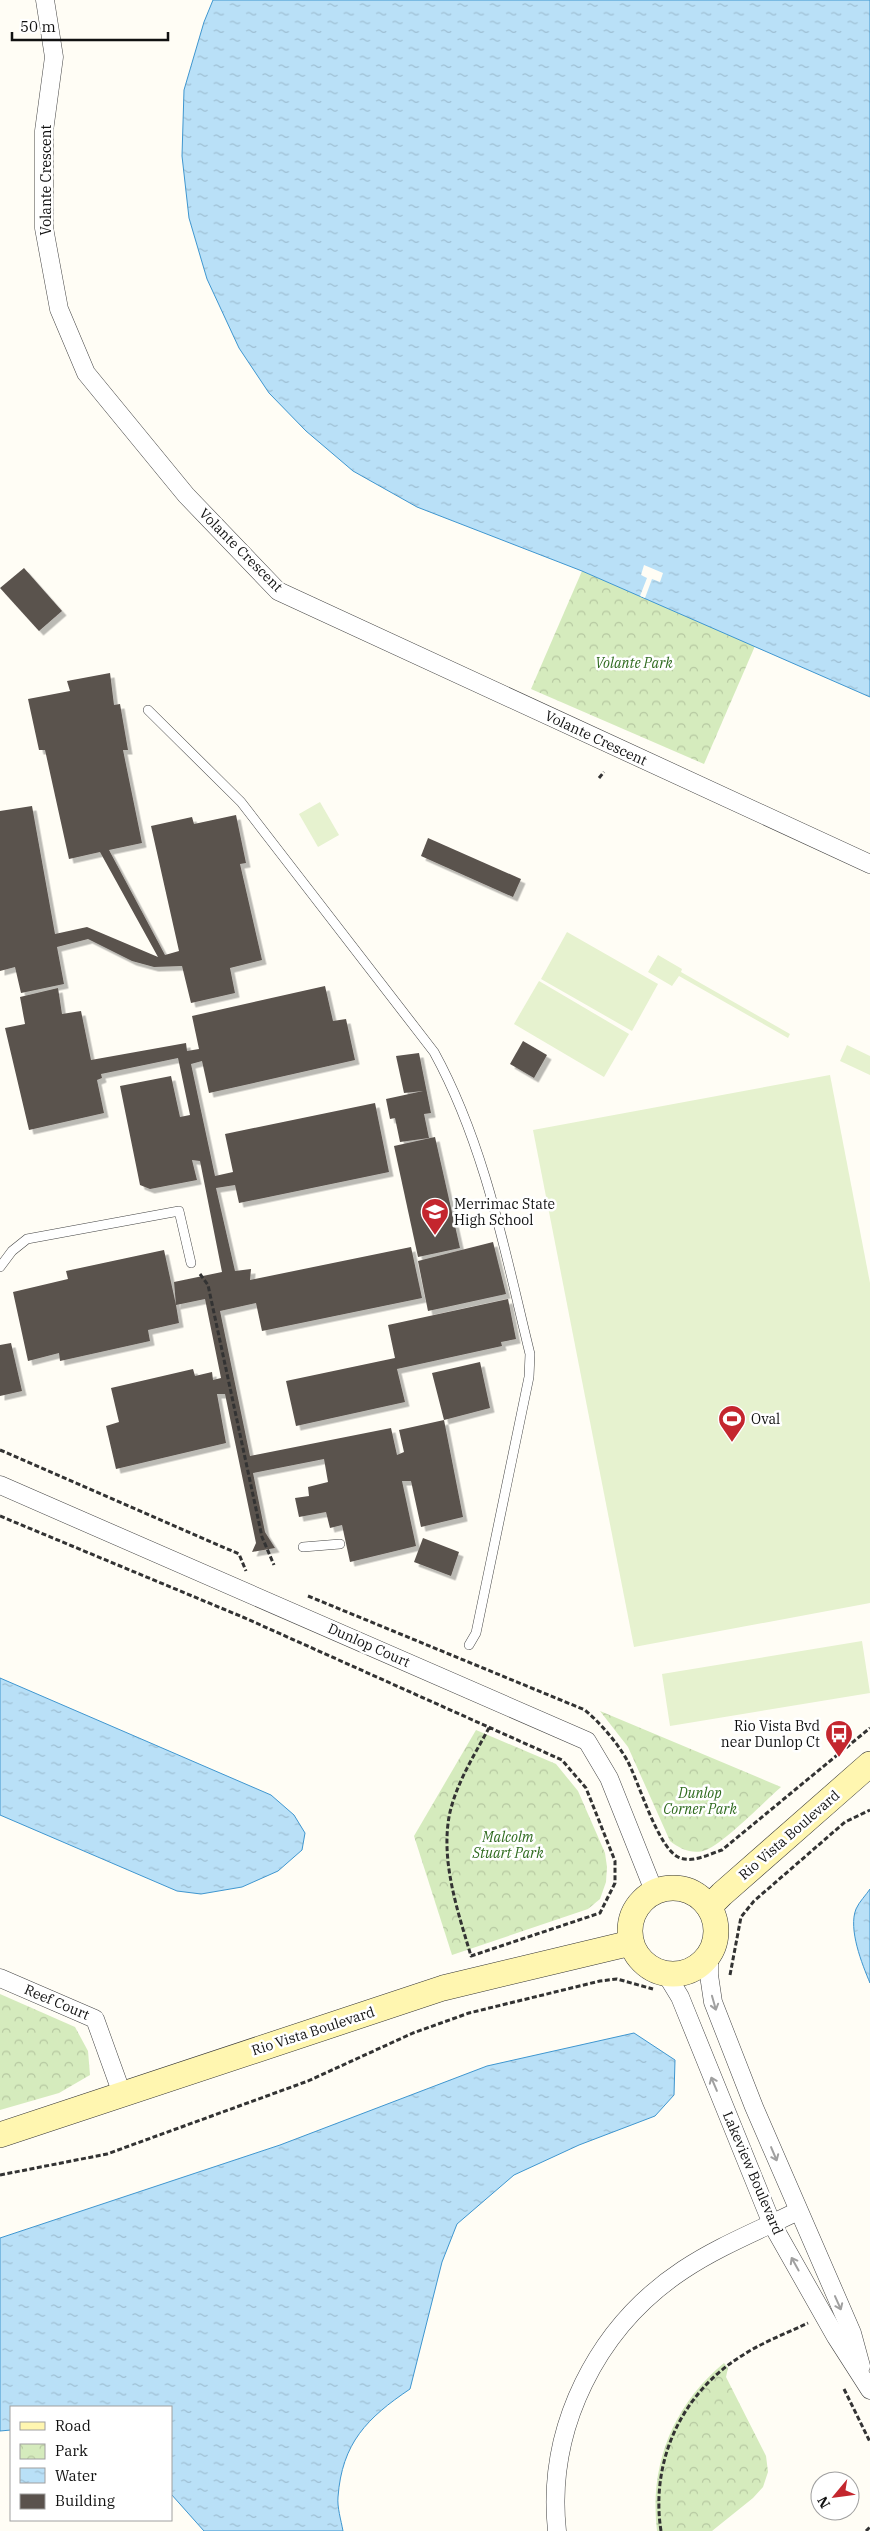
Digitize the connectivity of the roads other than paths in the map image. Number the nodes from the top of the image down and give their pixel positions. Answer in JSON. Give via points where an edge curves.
{"nodes":[{"id":1,"x":45,"y":0,"type":"edge"},
{"id":2,"x":148,"y":710,"type":"dead end"},
{"id":3,"x":870,"y":864,"type":"edge"},
{"id":4,"x":191,"y":1263,"type":"road end"},
{"id":5,"x":0,"y":1267,"type":"edge"},
{"id":6,"x":0,"y":1485,"type":"edge"},
{"id":7,"x":340,"y":1544,"type":"dead end"},
{"id":8,"x":303,"y":1547,"type":"dead end"},
{"id":9,"x":469,"y":1645,"type":"dead end"},
{"id":10,"x":870,"y":1764,"type":"edge"},
{"id":11,"x":654,"y":1891,"type":"junction"},
{"id":12,"x":709,"y":1907,"type":"junction"},
{"id":13,"x":631,"y":1943,"type":"junction"},
{"id":14,"x":710,"y":1954,"type":"junction"},
{"id":15,"x":0,"y":1978,"type":"edge"},
{"id":16,"x":661,"y":1982,"type":"junction"},
{"id":17,"x":122,"y":2094,"type":"junction"},
{"id":18,"x":0,"y":2135,"type":"edge"},
{"id":19,"x":798,"y":2211,"type":"junction"},
{"id":20,"x":772,"y":2224,"type":"junction"},
{"id":21,"x":868,"y":2386,"type":"edge"},
{"id":22,"x":557,"y":2531,"type":"edge"}],
"edges":[{"from":1,"to":3,"type":"street","name":"Volante Crescent","via":[[54,56],[44,131],[44,228],[59,309],[86,373],[199,508],[278,591]]},
{"from":2,"to":9,"type":"lane","via":[[241,802],[434,1052],[452,1085],[476,1151],[496,1212],[530,1354],[529,1377],[476,1633]]},
{"from":4,"to":5,"type":"lane","via":[[179,1211],[27,1239],[12,1250]]},
{"from":6,"to":11,"type":"street","name":"Dunlop Court","via":[[587,1740],[609,1778]]},
{"from":7,"to":8,"type":"lane"},
{"from":10,"to":12,"type":"street","name":"Rio Vista Boulevard"},
{"from":11,"to":12,"type":"street","via":[[669,1887],[685,1888]]},
{"from":11,"to":13,"type":"street","via":[[633,1912],[629,1928]]},
{"from":12,"to":14,"type":"street","via":[[716,1923],[716,1939]]},
{"from":13,"to":16,"type":"street","via":[[638,1958]]},
{"from":13,"to":17,"type":"street","name":"Rio Vista Boulevard","via":[[443,1988]]},
{"from":14,"to":16,"type":"street","via":[[698,1966]]},
{"from":14,"to":19,"type":"street","one_way":true,"via":[[713,2002]]},
{"from":15,"to":17,"type":"street","name":"Reef Court","via":[[95,2019]]},
{"from":20,"to":16,"type":"street","name":"Lakeview Boulevard","one_way":true,"via":[[680,1997]]},
{"from":17,"to":18,"type":"street","name":"Rio Vista Boulevard"},
{"from":19,"to":20,"type":"street"},
{"from":19,"to":21,"type":"street","one_way":true,"via":[[852,2333]]},
{"from":21,"to":20,"type":"street","name":"Lakeview Boulevard","one_way":true,"via":[[836,2337]]},
{"from":20,"to":22,"type":"street","via":[[683,2270],[653,2292],[630,2314],[594,2361],[565,2428],[557,2468]]}]}
